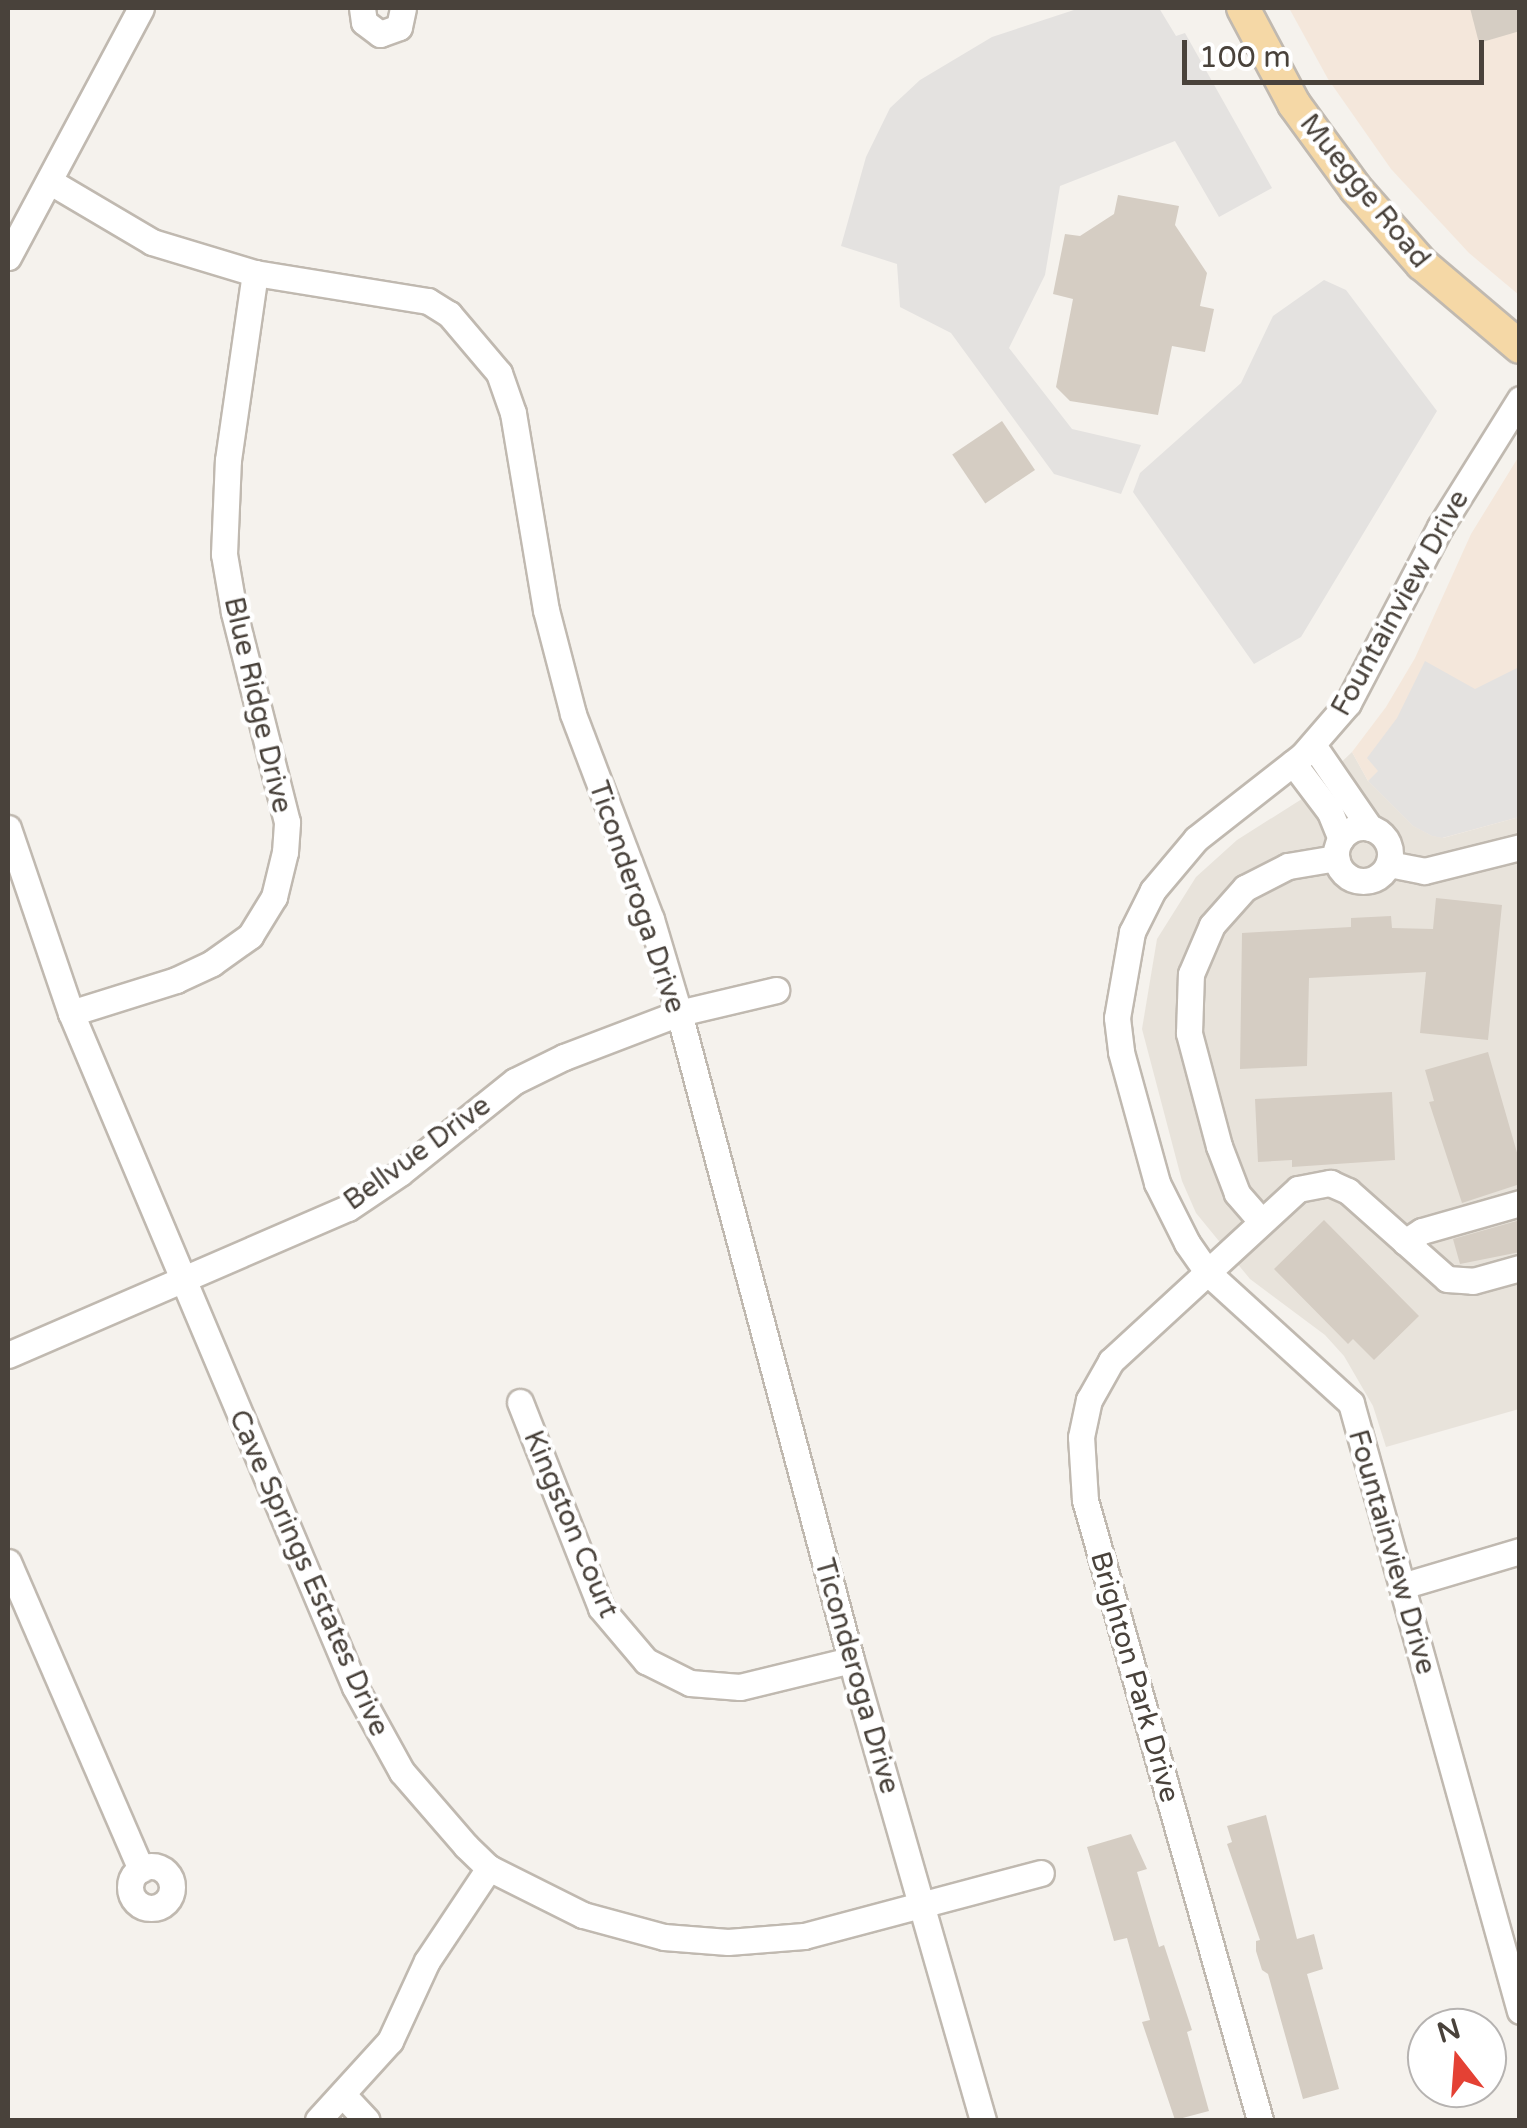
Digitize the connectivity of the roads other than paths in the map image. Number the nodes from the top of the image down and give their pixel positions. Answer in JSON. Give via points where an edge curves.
{"nodes":[{"id":1,"x":142,"y":8,"type":"edge"},
{"id":2,"x":334,"y":8,"type":"edge"},
{"id":3,"x":404,"y":8,"type":"edge"},
{"id":4,"x":1244,"y":8,"type":"edge"},
{"id":5,"x":362,"y":10,"type":"edge"},
{"id":6,"x":49,"y":181,"type":"junction"},
{"id":7,"x":8,"y":256,"type":"edge"},
{"id":8,"x":254,"y":273,"type":"junction"},
{"id":9,"x":1520,"y":347,"type":"edge"},
{"id":10,"x":1520,"y":399,"type":"edge"},
{"id":11,"x":1313,"y":745,"type":"junction"},
{"id":12,"x":1293,"y":763,"type":"junction"},
{"id":13,"x":8,"y":828,"type":"edge"},
{"id":14,"x":1370,"y":828,"type":"junction"},
{"id":15,"x":1520,"y":846,"type":"edge"},
{"id":16,"x":1338,"y":848,"type":"junction"},
{"id":17,"x":1389,"y":864,"type":"junction"},
{"id":18,"x":776,"y":990,"type":"dead end"},
{"id":19,"x":71,"y":1013,"type":"junction"},
{"id":20,"x":679,"y":1013,"type":"junction"},
{"id":21,"x":1520,"y":1204,"type":"edge"},
{"id":22,"x":1262,"y":1221,"type":"junction"},
{"id":23,"x":1404,"y":1242,"type":"junction"},
{"id":24,"x":1520,"y":1268,"type":"edge"},
{"id":25,"x":1208,"y":1273,"type":"junction"},
{"id":26,"x":182,"y":1279,"type":"junction"},
{"id":27,"x":8,"y":1355,"type":"edge"},
{"id":28,"x":520,"y":1402,"type":"dead end"},
{"id":29,"x":1520,"y":1551,"type":"edge"},
{"id":30,"x":8,"y":1562,"type":"edge"},
{"id":31,"x":1402,"y":1586,"type":"junction"},
{"id":32,"x":851,"y":1660,"type":"junction"},
{"id":33,"x":489,"y":1868,"type":"junction"},
{"id":34,"x":140,"y":1869,"type":"dead end"},
{"id":35,"x":1041,"y":1873,"type":"dead end"},
{"id":36,"x":924,"y":1906,"type":"junction"},
{"id":37,"x":1520,"y":2011,"type":"edge"},
{"id":38,"x":344,"y":2096,"type":"junction"},
{"id":39,"x":318,"y":2120,"type":"edge"},
{"id":40,"x":366,"y":2120,"type":"edge"},
{"id":41,"x":983,"y":2120,"type":"edge"},
{"id":42,"x":1260,"y":2120,"type":"edge"}],
"edges":[{"from":1,"to":6,"type":"street"},
{"from":2,"to":5,"type":"street"},
{"from":3,"to":5,"type":"street","via":[[403,21],[387,34],[368,28]]},
{"from":4,"to":9,"type":"main road","name":"Muegge Road","via":[[1294,104],[1356,189],[1422,264]]},
{"from":6,"to":7,"type":"street"},
{"from":6,"to":8,"type":"street","name":"Ticonderoga Drive","via":[[152,242]]},
{"from":8,"to":19,"type":"street","name":"Blue Ridge Drive","via":[[222,519],[234,612],[287,822],[278,882],[250,936],[212,963]]},
{"from":8,"to":20,"type":"street","name":"Ticonderoga Drive","via":[[428,301],[449,314],[499,374],[513,414],[546,610],[573,714],[651,919]]},
{"from":10,"to":11,"type":"street","name":"Fountainview Drive","via":[[1440,527],[1348,703]]},
{"from":11,"to":12,"type":"street","name":"Fountainview Drive"},
{"from":11,"to":14,"type":"street"},
{"from":12,"to":16,"type":"street","via":[[1330,812]]},
{"from":12,"to":25,"type":"street","name":"Fountainview Drive","via":[[1171,866],[1140,912],[1123,964],[1117,1018],[1139,1120],[1168,1209]]},
{"from":13,"to":19,"type":"street","name":"Cave Springs Estates Drive"},
{"from":14,"to":16,"type":"street","via":[[1356,828]]},
{"from":14,"to":17,"type":"street","via":[[1386,839]]},
{"from":15,"to":17,"type":"street","via":[[1424,871]]},
{"from":16,"to":17,"type":"street","via":[[1341,870],[1357,881],[1376,878]]},
{"from":16,"to":22,"type":"street","via":[[1246,888],[1212,925],[1191,974],[1189,1033],[1218,1146],[1237,1194]]},
{"from":18,"to":20,"type":"street","name":"Bellvue Drive"},
{"from":19,"to":26,"type":"street","name":"Cave Springs Estates Drive"},
{"from":20,"to":26,"type":"street","name":"Bellvue Drive","via":[[514,1080],[348,1208]]},
{"from":20,"to":32,"type":"street","name":"Ticonderoga Drive"},
{"from":21,"to":23,"type":"street"},
{"from":22,"to":23,"type":"street","name":"Brighton Park Drive","via":[[1298,1190],[1330,1183]]},
{"from":22,"to":25,"type":"street","name":"Brighton Park Drive"},
{"from":23,"to":24,"type":"street","via":[[1459,1282]]},
{"from":25,"to":31,"type":"street","name":"Fountainview Drive","via":[[1350,1404]]},
{"from":25,"to":42,"type":"street","name":"Brighton Park Drive","via":[[1110,1360],[1089,1400],[1081,1437],[1085,1500]]},
{"from":26,"to":27,"type":"street","name":"Bellvue Drive"},
{"from":26,"to":33,"type":"street","name":"Cave Springs Estates Drive","via":[[371,1719],[402,1772]]},
{"from":28,"to":32,"type":"street","name":"Kingston Court","via":[[601,1608],[646,1661],[690,1682],[740,1687]]},
{"from":29,"to":31,"type":"street"},
{"from":30,"to":34,"type":"street"},
{"from":31,"to":37,"type":"street","name":"Fountainview Drive"},
{"from":32,"to":36,"type":"street","name":"Ticonderoga Drive"},
{"from":33,"to":36,"type":"street","name":"Cave Springs Estates Drive","via":[[583,1915],[694,1940],[804,1936]]},
{"from":33,"to":38,"type":"street","via":[[427,1961],[390,2041]]},
{"from":35,"to":36,"type":"street","name":"Cave Springs Estates Drive"},
{"from":36,"to":41,"type":"street","name":"Ticonderoga Drive"},
{"from":38,"to":39,"type":"street"},
{"from":38,"to":40,"type":"street"}]}
